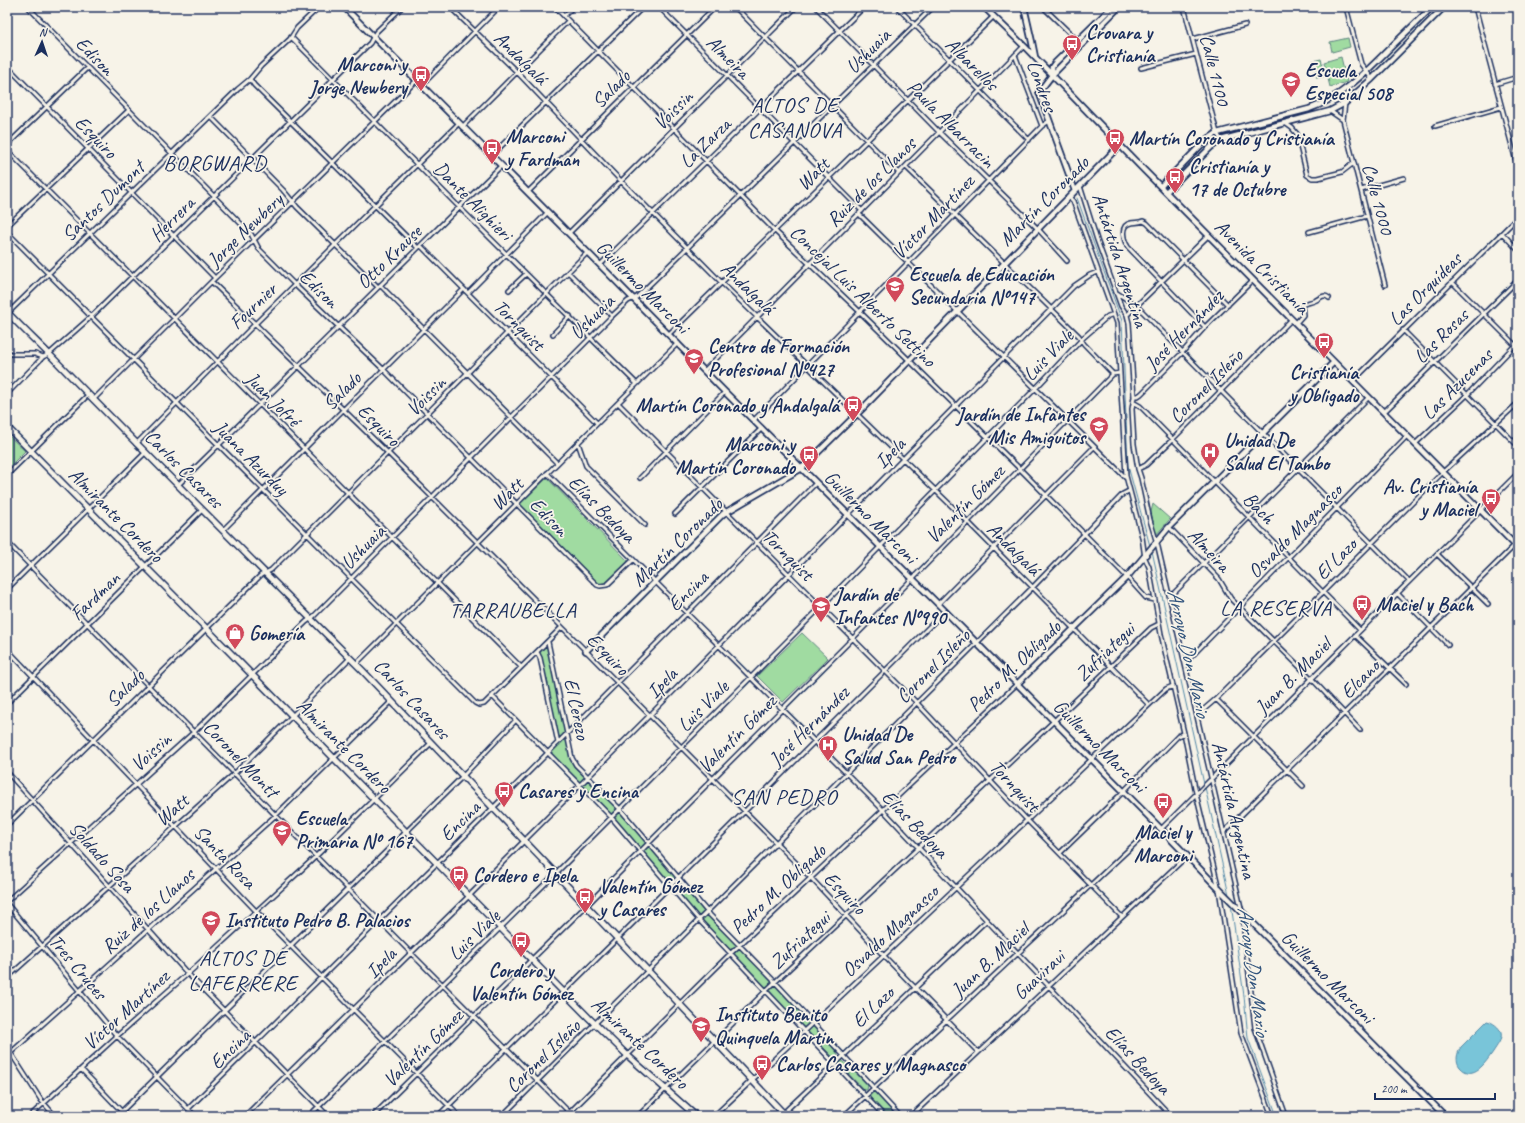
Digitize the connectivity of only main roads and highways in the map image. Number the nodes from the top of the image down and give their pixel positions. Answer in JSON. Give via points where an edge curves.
{"nodes":[{"id":1,"x":7,"y":313,"type":"edge"},
{"id":2,"x":7,"y":427,"type":"edge"},
{"id":3,"x":783,"y":1115,"type":"edge"},
{"id":4,"x":696,"y":1116,"type":"edge"}],
"edges":[{"from":1,"to":3,"type":"main road","name":"Carlos Casares","via":[[392,701]]},
{"from":2,"to":4,"type":"main road","name":"Almirante Cordero","via":[[531,960],[627,1056]]}]}
